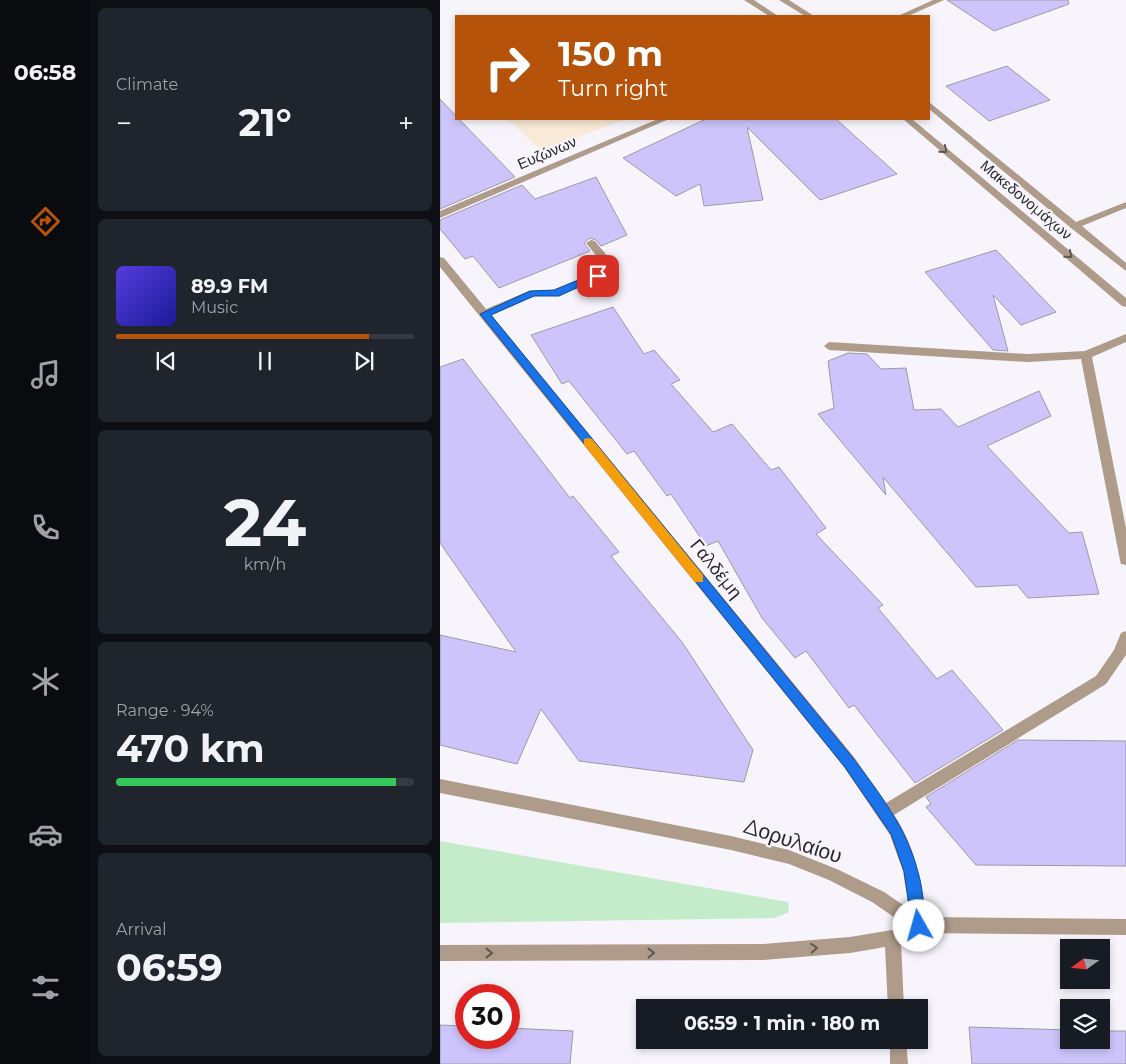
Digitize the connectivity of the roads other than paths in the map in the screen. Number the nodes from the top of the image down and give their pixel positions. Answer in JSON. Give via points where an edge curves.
{"nodes":[{"id":1,"x":748,"y":0,"type":"edge"},
{"id":2,"x":783,"y":0,"type":"edge"},
{"id":3,"x":940,"y":0,"type":"edge"},
{"id":4,"x":772,"y":15,"type":"edge"},
{"id":5,"x":808,"y":15,"type":"edge"},
{"id":6,"x":904,"y":15,"type":"edge"},
{"id":7,"x":930,"y":106,"type":"edge"},
{"id":8,"x":663,"y":120,"type":"edge"},
{"id":9,"x":908,"y":120,"type":"edge"},
{"id":10,"x":1126,"y":205,"type":"edge"},
{"id":11,"x":440,"y":216,"type":"edge"},
{"id":12,"x":1074,"y":226,"type":"junction"},
{"id":13,"x":591,"y":243,"type":"dead end"},
{"id":14,"x":440,"y":260,"type":"edge"},
{"id":15,"x":1126,"y":268,"type":"edge"},
{"id":16,"x":1126,"y":304,"type":"edge"},
{"id":17,"x":484,"y":314,"type":"junction"},
{"id":18,"x":1126,"y":338,"type":"edge"},
{"id":19,"x":829,"y":346,"type":"dead end"},
{"id":20,"x":1086,"y":355,"type":"junction"},
{"id":21,"x":1126,"y":560,"type":"edge"},
{"id":22,"x":1126,"y":637,"type":"edge"},
{"id":23,"x":440,"y":786,"type":"edge"},
{"id":24,"x":885,"y":812,"type":"junction"},
{"id":25,"x":919,"y":926,"type":"junction"},
{"id":26,"x":1126,"y":927,"type":"edge"},
{"id":27,"x":893,"y":938,"type":"junction"},
{"id":28,"x":440,"y":953,"type":"edge"},
{"id":29,"x":896,"y":999,"type":"edge"},
{"id":30,"x":898,"y":1049,"type":"edge"},
{"id":31,"x":899,"y":1064,"type":"edge"}],
"edges":[{"from":1,"to":4,"type":"street"},
{"from":2,"to":5,"type":"street"},
{"from":3,"to":6,"type":"street"},
{"from":7,"to":12,"type":"street","name":"Μακεδονομάχων"},
{"from":8,"to":11,"type":"street","name":"Ευζώνων"},
{"from":9,"to":16,"type":"street","name":"Μακεδονομάχων","one_way":true},
{"from":10,"to":12,"type":"street"},
{"from":12,"to":15,"type":"street","name":"Μακεδονομάχων"},
{"from":13,"to":17,"type":"street","via":[[613,270],[555,294],[533,293]]},
{"from":14,"to":17,"type":"street","name":"Γαλδέμη"},
{"from":17,"to":24,"type":"street","name":"Γαλδέμη","via":[[849,762]]},
{"from":18,"to":20,"type":"street"},
{"from":19,"to":20,"type":"street","via":[[1028,358]]},
{"from":20,"to":21,"type":"street"},
{"from":22,"to":24,"type":"street","via":[[1120,654],[1101,680]]},
{"from":23,"to":25,"type":"street","name":"Δορυλαίου","via":[[788,857],[834,874],[878,896]]},
{"from":24,"to":25,"type":"street","name":"Γαλδέμη","via":[[911,871]]},
{"from":25,"to":26,"type":"street"},
{"from":25,"to":27,"type":"street"},
{"from":28,"to":27,"type":"street","one_way":true,"via":[[763,952],[850,946]]},
{"from":27,"to":29,"type":"street"},
{"from":30,"to":31,"type":"street"}]}
